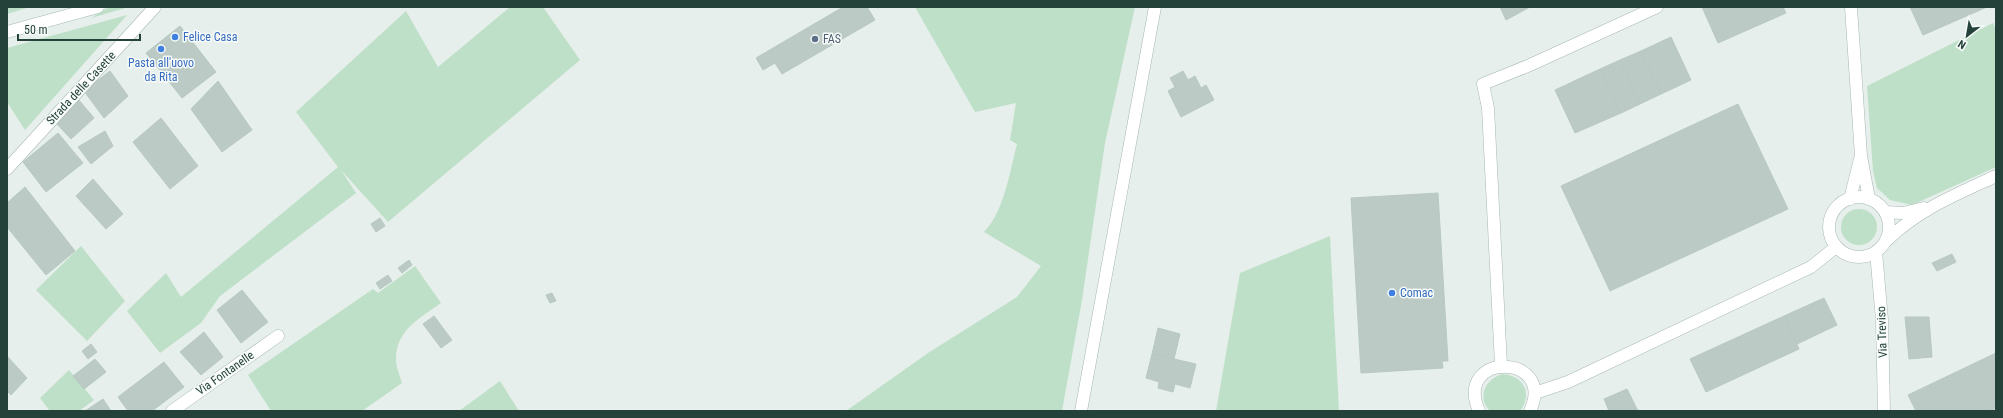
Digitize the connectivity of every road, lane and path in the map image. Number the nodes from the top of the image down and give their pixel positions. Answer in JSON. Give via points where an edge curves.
{"nodes":[{"id":1,"x":98,"y":7,"type":"edge"},
{"id":2,"x":155,"y":7,"type":"edge"},
{"id":3,"x":1155,"y":7,"type":"edge"},
{"id":4,"x":1657,"y":7,"type":"edge"},
{"id":5,"x":1851,"y":7,"type":"edge"},
{"id":6,"x":86,"y":8,"type":"edge"},
{"id":7,"x":7,"y":32,"type":"edge"},
{"id":8,"x":1861,"y":156,"type":"junction"},
{"id":9,"x":7,"y":169,"type":"edge"},
{"id":10,"x":1996,"y":176,"type":"edge"},
{"id":11,"x":1850,"y":199,"type":"junction"},
{"id":12,"x":1869,"y":199,"type":"junction"},
{"id":13,"x":1929,"y":207,"type":"junction"},
{"id":14,"x":1885,"y":212,"type":"junction"},
{"id":15,"x":1886,"y":242,"type":"junction"},
{"id":16,"x":1836,"y":247,"type":"junction"},
{"id":17,"x":1876,"y":252,"type":"junction"},
{"id":18,"x":278,"y":336,"type":"dead end"},
{"id":19,"x":1501,"y":365,"type":"junction"},
{"id":20,"x":1535,"y":393,"type":"junction"},
{"id":21,"x":172,"y":411,"type":"edge"},
{"id":22,"x":1081,"y":411,"type":"edge"},
{"id":23,"x":1479,"y":411,"type":"edge"},
{"id":24,"x":1530,"y":411,"type":"edge"},
{"id":25,"x":1884,"y":411,"type":"edge"}],
"edges":[{"from":1,"to":6,"type":"street"},
{"from":2,"to":9,"type":"street","name":"Strada delle Casette"},
{"from":3,"to":22,"type":"street"},
{"from":4,"to":19,"type":"street","via":[[1483,84],[1488,108]]},
{"from":5,"to":8,"type":"street"},
{"from":6,"to":7,"type":"street"},
{"from":8,"to":11,"type":"street"},
{"from":8,"to":12,"type":"street"},
{"from":10,"to":13,"type":"street"},
{"from":11,"to":12,"type":"street"},
{"from":11,"to":16,"type":"street","via":[[1841,203],[1830,219],[1831,239]]},
{"from":12,"to":14,"type":"street"},
{"from":13,"to":14,"type":"street","via":[[1903,213]]},
{"from":13,"to":15,"type":"street","via":[[1902,226]]},
{"from":14,"to":15,"type":"street","via":[[1889,222]]},
{"from":15,"to":17,"type":"street"},
{"from":16,"to":17,"type":"street","via":[[1851,257],[1864,257]]},
{"from":16,"to":20,"type":"street","via":[[1811,267],[1568,382]]},
{"from":17,"to":25,"type":"street","name":"Via Treviso","via":[[1882,320]]},
{"from":18,"to":21,"type":"street","name":"Via Fontanelle"},
{"from":19,"to":20,"type":"street","via":[[1511,366],[1527,376]]},
{"from":19,"to":23,"type":"street","via":[[1493,367],[1480,378],[1474,395]]},
{"from":20,"to":24,"type":"street"}]}
